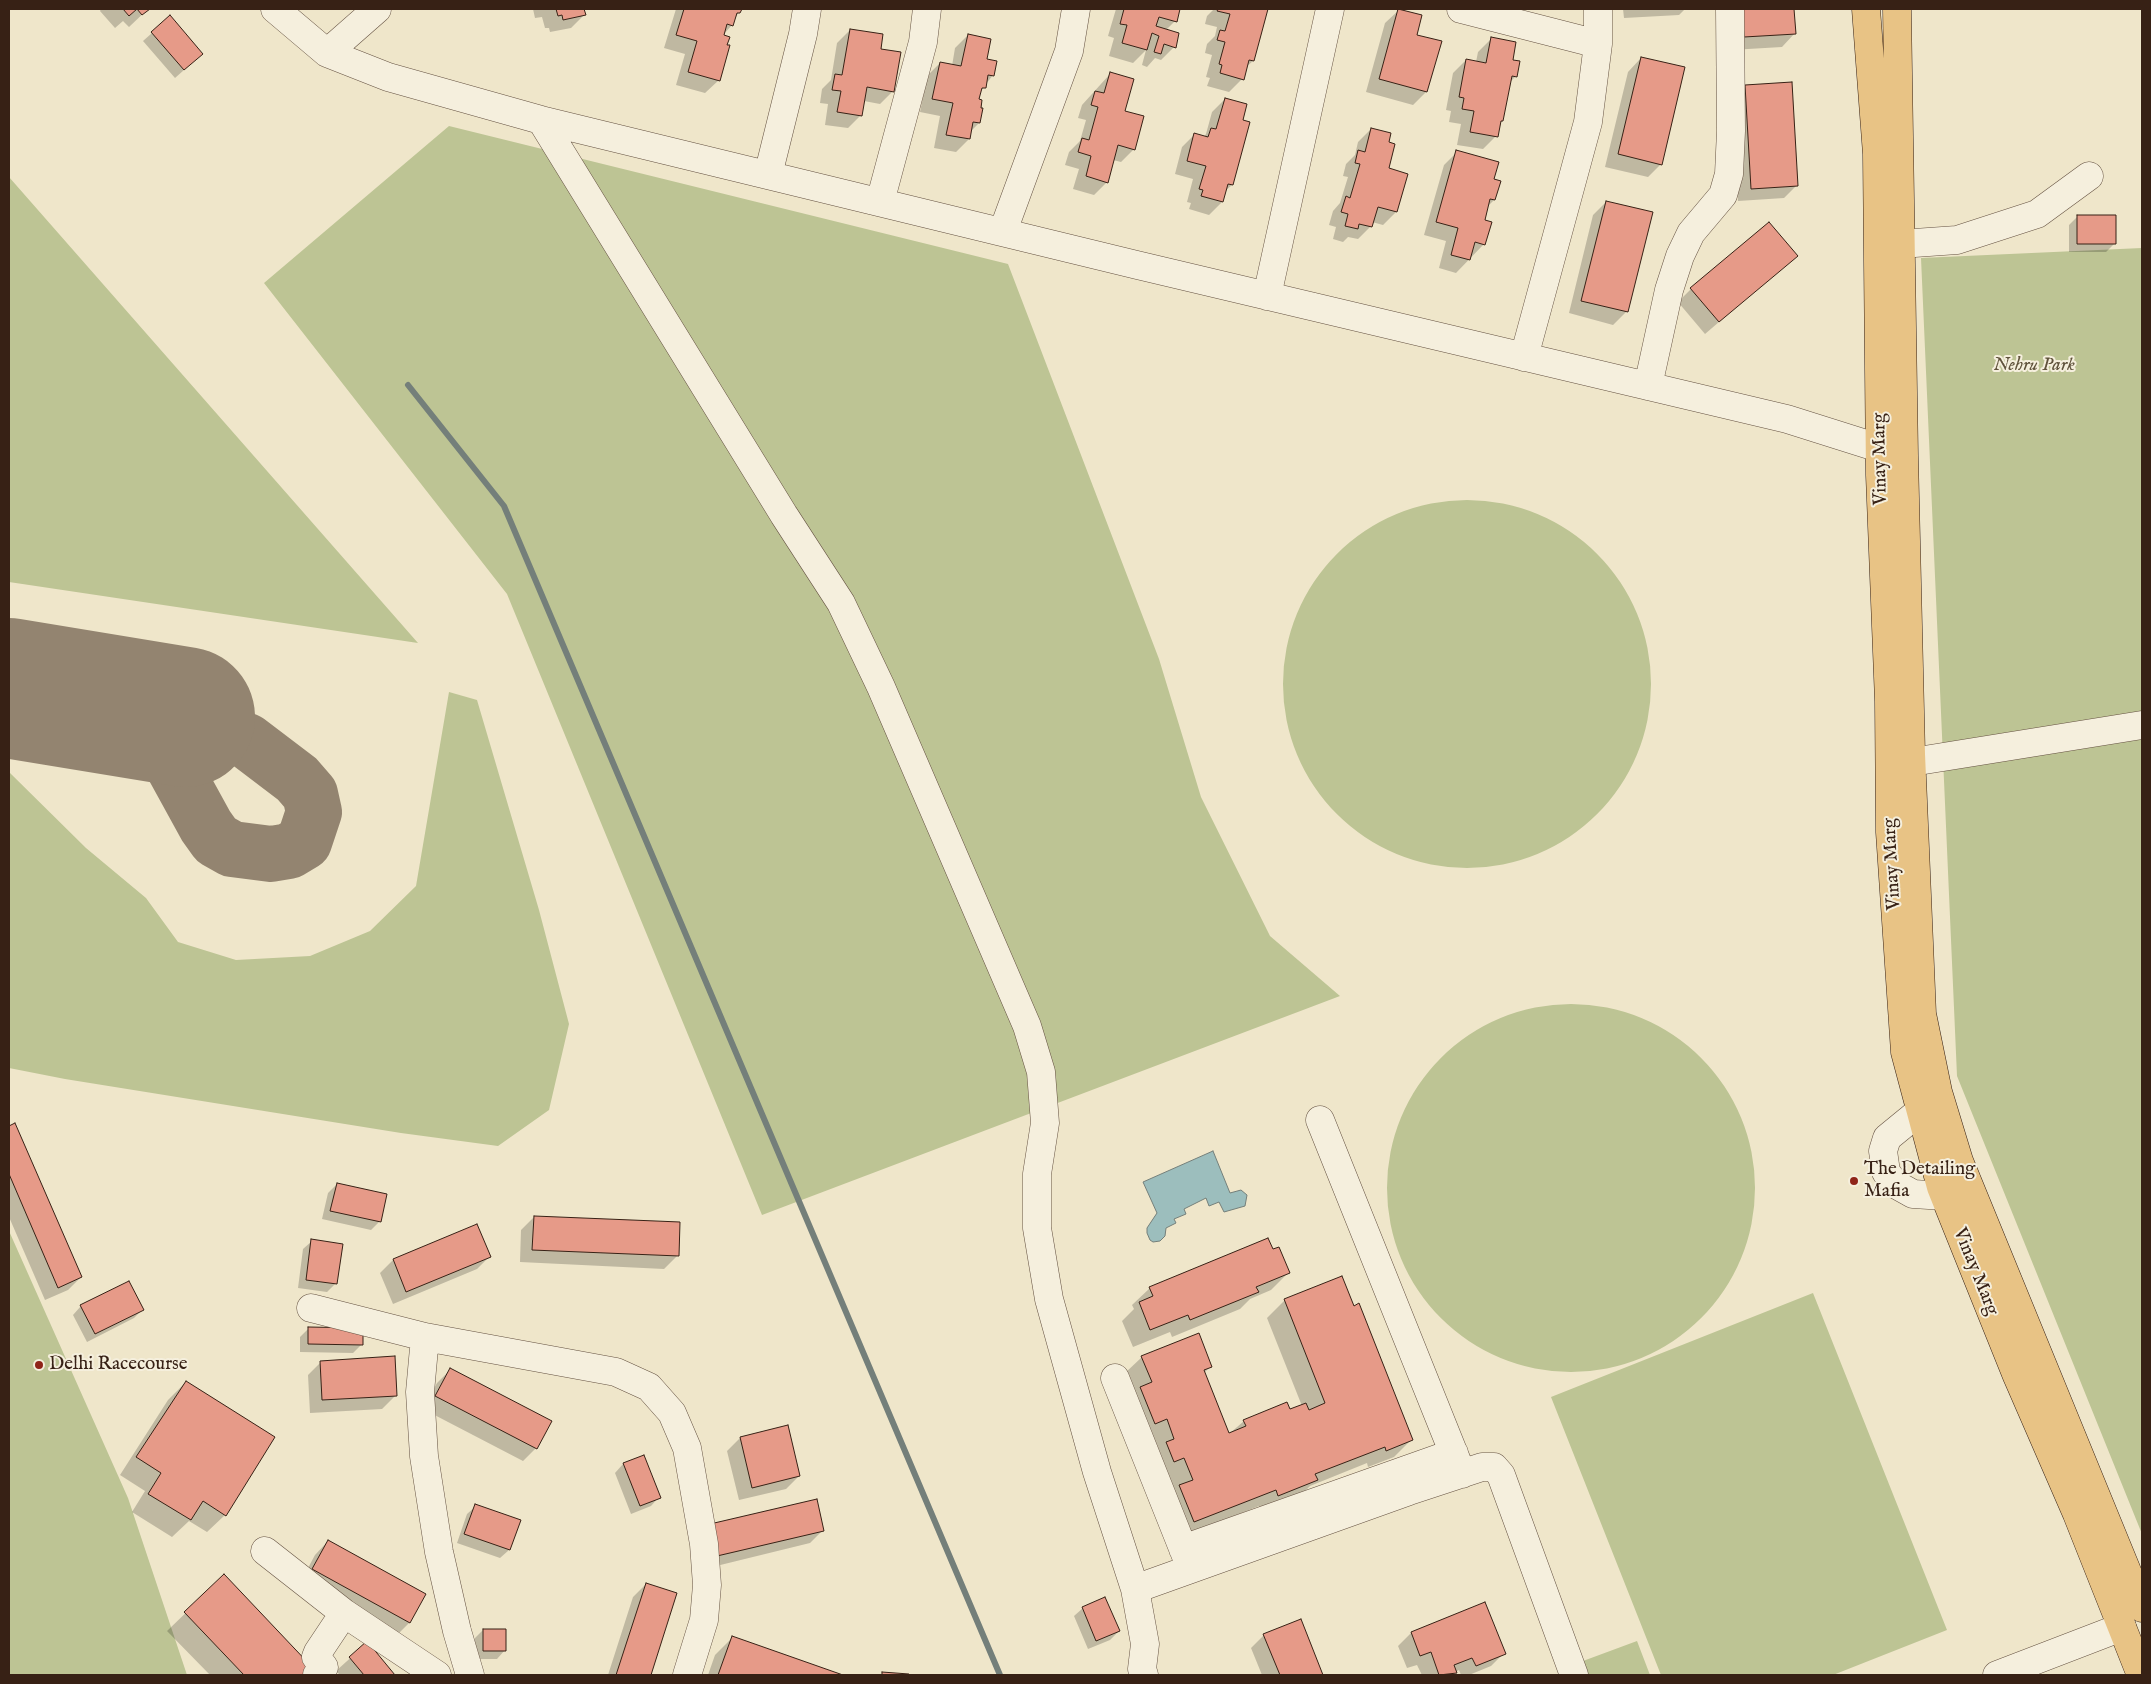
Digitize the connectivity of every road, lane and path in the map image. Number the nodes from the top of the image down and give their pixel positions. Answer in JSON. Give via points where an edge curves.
{"nodes":[{"id":1,"x":275,"y":9,"type":"edge"},
{"id":2,"x":377,"y":9,"type":"edge"},
{"id":3,"x":807,"y":9,"type":"edge"},
{"id":4,"x":927,"y":9,"type":"edge"},
{"id":5,"x":1076,"y":9,"type":"edge"},
{"id":6,"x":1330,"y":9,"type":"edge"},
{"id":7,"x":1461,"y":9,"type":"edge"},
{"id":8,"x":1598,"y":9,"type":"edge"},
{"id":9,"x":1730,"y":9,"type":"edge"},
{"id":10,"x":1866,"y":9,"type":"edge"},
{"id":11,"x":1897,"y":9,"type":"edge"},
{"id":12,"x":1598,"y":44,"type":"junction"},
{"id":13,"x":327,"y":53,"type":"junction"},
{"id":14,"x":541,"y":120,"type":"junction"},
{"id":15,"x":768,"y":175,"type":"junction"},
{"id":16,"x":2088,"y":176,"type":"dead end"},
{"id":17,"x":880,"y":202,"type":"junction"},
{"id":18,"x":1003,"y":231,"type":"junction"},
{"id":19,"x":1900,"y":244,"type":"junction"},
{"id":20,"x":1267,"y":296,"type":"junction"},
{"id":21,"x":1524,"y":357,"type":"junction"},
{"id":22,"x":1648,"y":386,"type":"junction"},
{"id":23,"x":1893,"y":453,"type":"junction"},
{"id":24,"x":2142,"y":725,"type":"edge"},
{"id":25,"x":1912,"y":762,"type":"junction"},
{"id":26,"x":1920,"y":1111,"type":"junction"},
{"id":27,"x":1320,"y":1120,"type":"dead end"},
{"id":28,"x":1945,"y":1196,"type":"junction"},
{"id":29,"x":311,"y":1308,"type":"dead end"},
{"id":30,"x":425,"y":1337,"type":"junction"},
{"id":31,"x":1115,"y":1378,"type":"dead end"},
{"id":32,"x":1458,"y":1463,"type":"junction"},
{"id":33,"x":265,"y":1551,"type":"dead end"},
{"id":34,"x":1187,"y":1559,"type":"junction"},
{"id":35,"x":1135,"y":1589,"type":"junction"},
{"id":36,"x":2142,"y":1608,"type":"edge"},
{"id":37,"x":344,"y":1613,"type":"junction"},
{"id":38,"x":2122,"y":1627,"type":"junction"},
{"id":39,"x":1145,"y":1644,"type":"junction"},
{"id":40,"x":324,"y":1673,"type":"edge"},
{"id":41,"x":437,"y":1675,"type":"edge"},
{"id":42,"x":470,"y":1675,"type":"edge"},
{"id":43,"x":687,"y":1675,"type":"edge"},
{"id":44,"x":1144,"y":1675,"type":"edge"},
{"id":45,"x":1164,"y":1675,"type":"edge"},
{"id":46,"x":1574,"y":1675,"type":"edge"},
{"id":47,"x":1997,"y":1675,"type":"edge"},
{"id":48,"x":2141,"y":1675,"type":"edge"}],
"edges":[{"from":1,"to":13,"type":"street"},
{"from":2,"to":13,"type":"street"},
{"from":3,"to":15,"type":"street"},
{"from":4,"to":17,"type":"street","via":[[923,42]]},
{"from":5,"to":18,"type":"street","via":[[1069,51]]},
{"from":6,"to":20,"type":"street"},
{"from":7,"to":12,"type":"street"},
{"from":8,"to":12,"type":"street"},
{"from":9,"to":22,"type":"street","via":[[1730,174],[1724,195],[1691,233],[1680,256],[1669,290]]},
{"from":10,"to":23,"type":"main road","name":"Vinay Marg"},
{"from":11,"to":19,"type":"main road","name":"Vinay Marg"},
{"from":12,"to":21,"type":"street","via":[[1588,122]]},
{"from":13,"to":14,"type":"street","via":[[388,77]]},
{"from":14,"to":15,"type":"street"},
{"from":14,"to":35,"type":"street","via":[[841,603],[881,687],[1027,1026],[1041,1072],[1044,1123],[1037,1174],[1037,1228],[1049,1299],[1097,1472]]},
{"from":15,"to":17,"type":"street"},
{"from":16,"to":19,"type":"street","via":[[2037,214],[1957,240]]},
{"from":17,"to":18,"type":"street"},
{"from":18,"to":20,"type":"street"},
{"from":19,"to":23,"type":"main road","name":"Vinay Marg"},
{"from":20,"to":21,"type":"street"},
{"from":21,"to":22,"type":"street"},
{"from":22,"to":23,"type":"street","via":[[1788,419]]},
{"from":23,"to":25,"type":"main road","name":"Vinay Marg"},
{"from":23,"to":26,"type":"main road","name":"Vinay Marg","via":[[1889,701],[1891,842],[1905,1052]]},
{"from":24,"to":25,"type":"street"},
{"from":25,"to":36,"type":"main road","name":"Vinay Marg","via":[[1922,1014],[1938,1092],[1959,1161]]},
{"from":26,"to":28,"type":"main road","name":"Vinay Marg"},
{"from":26,"to":28,"type":"street","via":[[1887,1138],[1883,1151],[1886,1172],[1895,1184],[1913,1194]]},
{"from":27,"to":32,"type":"street"},
{"from":28,"to":38,"type":"main road","name":"Vinay Marg"},
{"from":29,"to":30,"type":"street"},
{"from":30,"to":42,"type":"street","via":[[420,1392],[424,1456],[439,1552]]},
{"from":30,"to":43,"type":"street","via":[[616,1372],[649,1386],[672,1413],[687,1448],[704,1544],[707,1585],[704,1620]]},
{"from":31,"to":34,"type":"street"},
{"from":32,"to":34,"type":"street","via":[[1408,1491]]},
{"from":32,"to":46,"type":"street","via":[[1494,1467],[1501,1475]]},
{"from":33,"to":37,"type":"street"},
{"from":34,"to":35,"type":"street"},
{"from":35,"to":39,"type":"street"},
{"from":37,"to":40,"type":"street","via":[[316,1657]]},
{"from":37,"to":41,"type":"street"},
{"from":38,"to":47,"type":"street"},
{"from":38,"to":48,"type":"main road","name":"Vinay Marg"},
{"from":39,"to":44,"type":"street"},
{"from":39,"to":45,"type":"street"}]}
